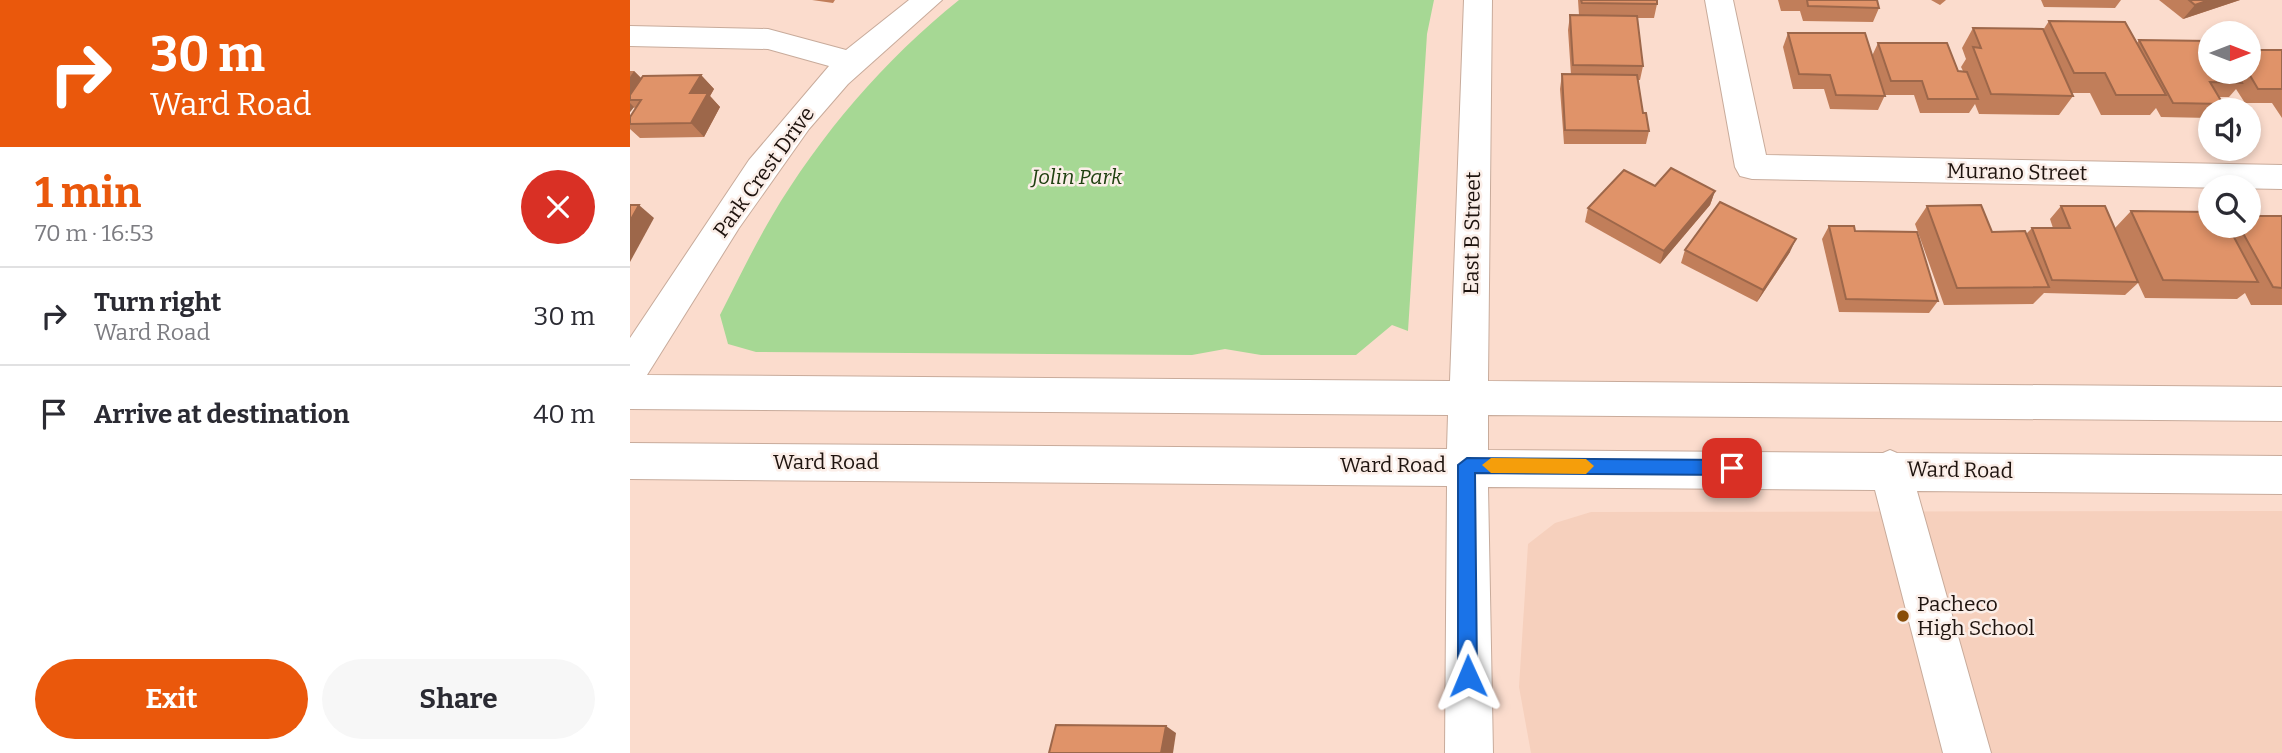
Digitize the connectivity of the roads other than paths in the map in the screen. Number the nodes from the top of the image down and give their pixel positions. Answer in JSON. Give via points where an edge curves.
{"nodes":[{"id":1,"x":928,"y":0,"type":"edge"},
{"id":2,"x":1478,"y":0,"type":"edge"},
{"id":3,"x":1719,"y":0,"type":"edge"},
{"id":4,"x":630,"y":36,"type":"edge"},
{"id":5,"x":851,"y":62,"type":"junction"},
{"id":6,"x":2282,"y":177,"type":"edge"},
{"id":7,"x":630,"y":370,"type":"edge"},
{"id":8,"x":630,"y":392,"type":"edge"},
{"id":9,"x":1468,"y":396,"type":"junction"},
{"id":10,"x":2282,"y":404,"type":"edge"},
{"id":11,"x":630,"y":461,"type":"edge"},
{"id":12,"x":1467,"y":465,"type":"junction"},
{"id":13,"x":1891,"y":469,"type":"junction"},
{"id":14,"x":2282,"y":474,"type":"edge"},
{"id":15,"x":1469,"y":753,"type":"edge"},
{"id":16,"x":1967,"y":753,"type":"edge"}],
"edges":[{"from":1,"to":5,"type":"street","name":"Park Crest Drive"},
{"from":2,"to":9,"type":"street","name":"East B Street"},
{"from":3,"to":6,"type":"street","name":"Murano Street","via":[[1752,167]]},
{"from":4,"to":5,"type":"street","via":[[768,40]]},
{"from":5,"to":7,"type":"street","name":"Park Crest Drive","via":[[802,114],[754,177]]},
{"from":8,"to":9,"type":"street"},
{"from":9,"to":10,"type":"street"},
{"from":9,"to":12,"type":"street","name":"East B Street"},
{"from":11,"to":12,"type":"street","name":"Ward Road"},
{"from":12,"to":13,"type":"street","name":"Ward Road"},
{"from":12,"to":15,"type":"street","name":"East B Street"},
{"from":13,"to":14,"type":"street","name":"Ward Road"},
{"from":13,"to":16,"type":"street"}]}
